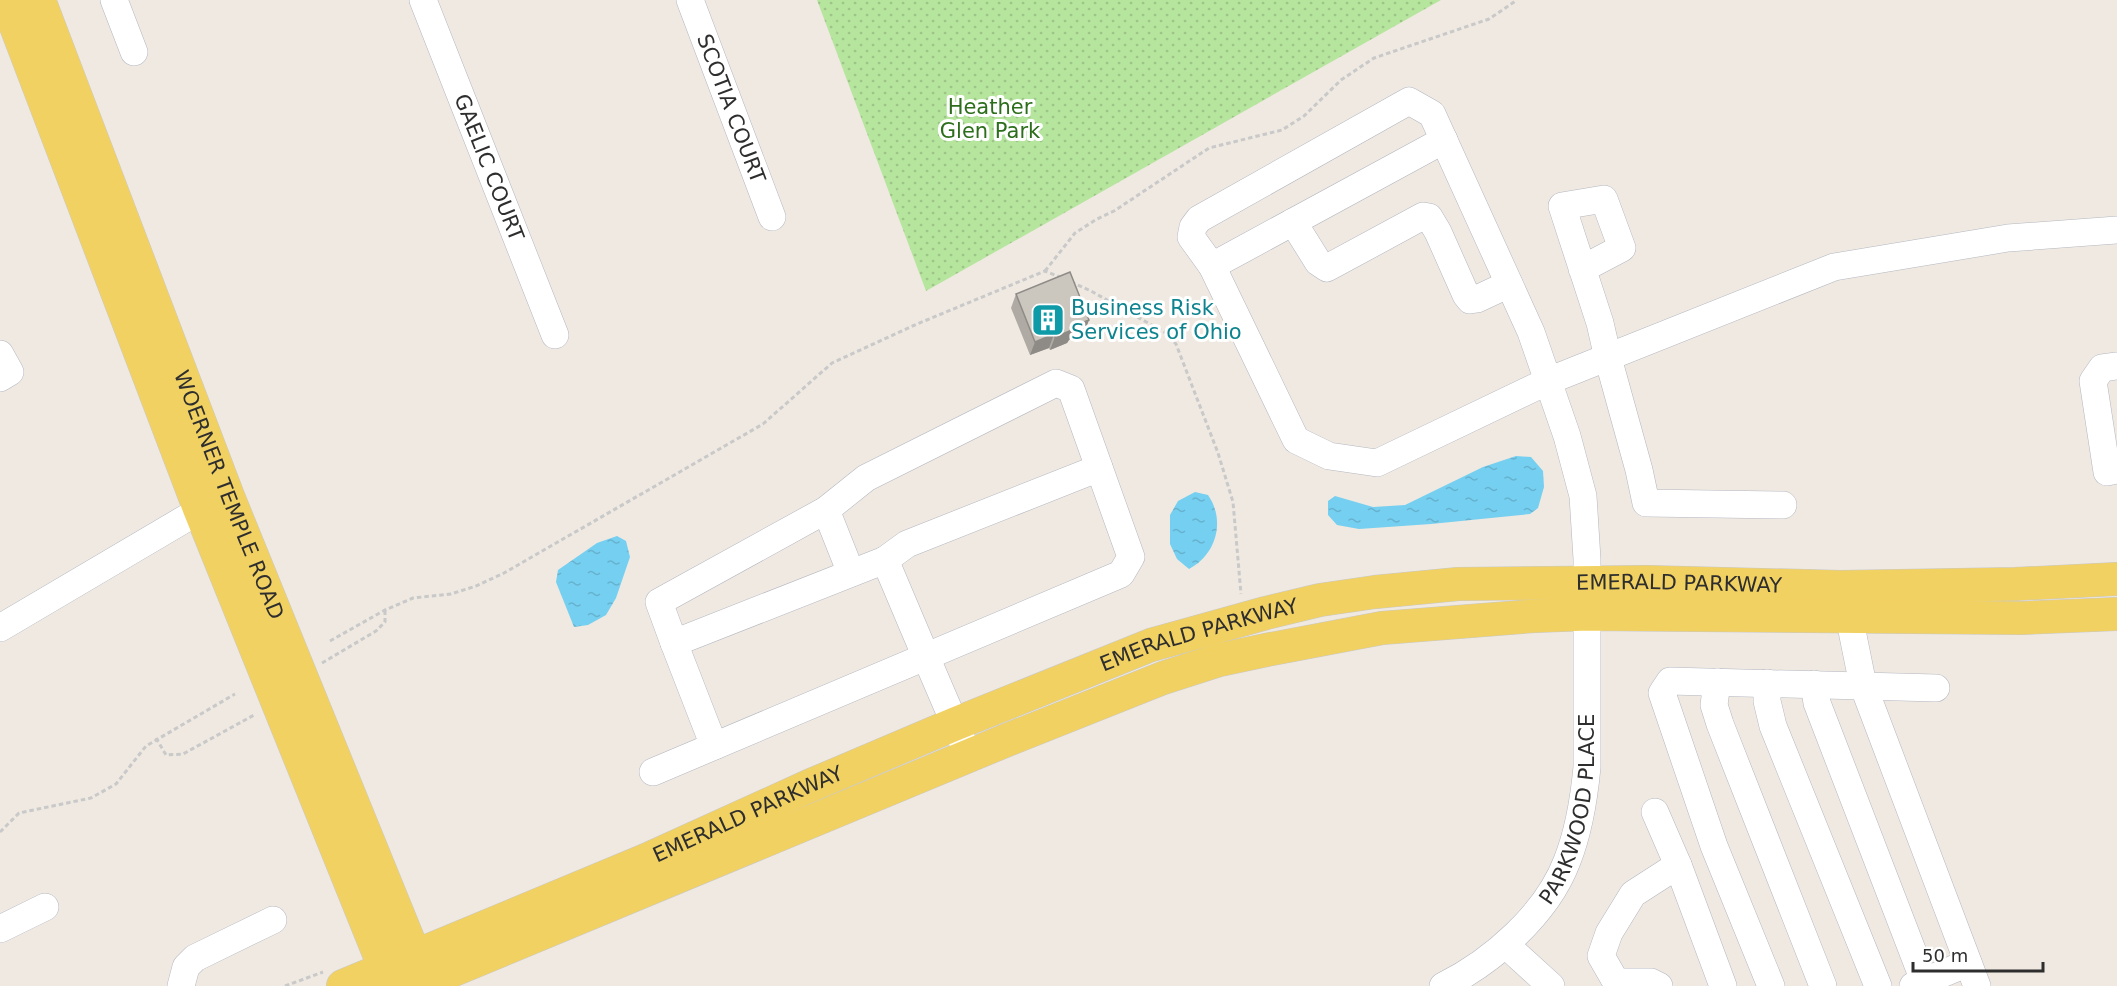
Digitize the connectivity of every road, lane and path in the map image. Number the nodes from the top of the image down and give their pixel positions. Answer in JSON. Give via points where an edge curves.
{"nodes":[{"id":1,"x":6,"y":0,"type":"edge"},
{"id":2,"x":39,"y":0,"type":"edge"},
{"id":3,"x":114,"y":0,"type":"edge"},
{"id":4,"x":423,"y":0,"type":"edge"},
{"id":5,"x":690,"y":0,"type":"edge"},
{"id":6,"x":1517,"y":0,"type":"edge"},
{"id":7,"x":134,"y":52,"type":"dead end"},
{"id":8,"x":1444,"y":140,"type":"junction"},
{"id":9,"x":772,"y":217,"type":"dead end"},
{"id":10,"x":1293,"y":222,"type":"junction"},
{"id":11,"x":2117,"y":230,"type":"edge"},
{"id":12,"x":2117,"y":245,"type":"edge"},
{"id":13,"x":1212,"y":266,"type":"junction"},
{"id":14,"x":1582,"y":268,"type":"dead end"},
{"id":15,"x":1045,"y":271,"type":"junction"},
{"id":16,"x":1509,"y":284,"type":"junction"},
{"id":17,"x":555,"y":334,"type":"dead end"},
{"id":18,"x":0,"y":354,"type":"edge"},
{"id":19,"x":1608,"y":358,"type":"junction"},
{"id":20,"x":2117,"y":366,"type":"edge"},
{"id":21,"x":0,"y":378,"type":"edge"},
{"id":22,"x":1548,"y":381,"type":"junction"},
{"id":23,"x":1099,"y":468,"type":"junction"},
{"id":24,"x":2117,"y":470,"type":"edge"},
{"id":25,"x":214,"y":505,"type":"junction"},
{"id":26,"x":1783,"y":505,"type":"dead end"},
{"id":27,"x":825,"y":510,"type":"junction"},
{"id":28,"x":885,"y":560,"type":"junction"},
{"id":29,"x":851,"y":573,"type":"junction"},
{"id":30,"x":2117,"y":579,"type":"edge"},
{"id":31,"x":1587,"y":582,"type":"junction"},
{"id":32,"x":1241,"y":596,"type":"dead end"},
{"id":33,"x":385,"y":610,"type":"junction"},
{"id":34,"x":1588,"y":614,"type":"junction"},
{"id":35,"x":2117,"y":614,"type":"edge"},
{"id":36,"x":1849,"y":616,"type":"junction"},
{"id":37,"x":0,"y":628,"type":"edge"},
{"id":38,"x":330,"y":641,"type":"dead end"},
{"id":39,"x":674,"y":643,"type":"junction"},
{"id":40,"x":925,"y":656,"type":"junction"},
{"id":41,"x":319,"y":664,"type":"dead end"},
{"id":42,"x":1718,"y":682,"type":"junction"},
{"id":43,"x":1767,"y":683,"type":"junction"},
{"id":44,"x":1814,"y":684,"type":"junction"},
{"id":45,"x":1863,"y":685,"type":"junction"},
{"id":46,"x":1936,"y":688,"type":"dead end"},
{"id":47,"x":235,"y":694,"type":"dead end"},
{"id":48,"x":259,"y":713,"type":"dead end"},
{"id":49,"x":955,"y":724,"type":"junction"},
{"id":50,"x":156,"y":738,"type":"junction"},
{"id":51,"x":714,"y":746,"type":"junction"},
{"id":52,"x":969,"y":756,"type":"junction"},
{"id":53,"x":653,"y":772,"type":"dead end"},
{"id":54,"x":1655,"y":812,"type":"dead end"},
{"id":55,"x":0,"y":832,"type":"edge"},
{"id":56,"x":1678,"y":865,"type":"junction"},
{"id":57,"x":45,"y":908,"type":"dead end"},
{"id":58,"x":273,"y":920,"type":"dead end"},
{"id":59,"x":0,"y":929,"type":"edge"},
{"id":60,"x":1506,"y":945,"type":"junction"},
{"id":61,"x":1972,"y":975,"type":"edge"},
{"id":62,"x":388,"y":977,"type":"edge"},
{"id":63,"x":421,"y":977,"type":"edge"},
{"id":64,"x":1921,"y":984,"type":"edge"},
{"id":65,"x":181,"y":986,"type":"edge"},
{"id":66,"x":343,"y":986,"type":"edge"},
{"id":67,"x":1443,"y":986,"type":"edge"},
{"id":68,"x":1551,"y":986,"type":"edge"},
{"id":69,"x":1659,"y":986,"type":"edge"},
{"id":70,"x":1723,"y":986,"type":"edge"},
{"id":71,"x":1771,"y":986,"type":"edge"},
{"id":72,"x":1823,"y":986,"type":"edge"},
{"id":73,"x":1878,"y":986,"type":"edge"}],
"edges":[{"from":1,"to":25,"type":"main road","name":"WOERNER TEMPLE ROAD"},
{"from":2,"to":25,"type":"main road","name":"WOERNER TEMPLE ROAD"},
{"from":3,"to":7,"type":"street"},
{"from":4,"to":17,"type":"street","name":"GAELIC COURT"},
{"from":5,"to":9,"type":"street","name":"SCOTIA COURT"},
{"from":6,"to":15,"type":"path","via":[[1489,19],[1374,58],[1341,80],[1304,116],[1282,130],[1209,148],[1075,233]]},
{"from":8,"to":10,"type":"street"},
{"from":8,"to":13,"type":"street","name":"PARKWOOD PLACE","via":[[1432,114],[1409,101],[1199,219],[1191,237]]},
{"from":8,"to":16,"type":"street","name":"PARKWOOD PLACE"},
{"from":10,"to":13,"type":"street"},
{"from":10,"to":16,"type":"street","via":[[1318,262],[1327,268],[1423,216],[1429,218],[1438,232],[1470,300]]},
{"from":11,"to":12,"type":"street"},
{"from":11,"to":19,"type":"street","via":[[2008,238],[1834,267]]},
{"from":13,"to":22,"type":"street","via":[[1296,440],[1329,456],[1377,463]]},
{"from":14,"to":19,"type":"street"},
{"from":15,"to":32,"type":"path","via":[[1091,291],[1166,333],[1176,344],[1233,502]]},
{"from":15,"to":33,"type":"path","via":[[832,363],[763,424],[504,573],[476,586],[413,598]]},
{"from":16,"to":22,"type":"street","name":"PARKWOOD PLACE"},
{"from":18,"to":21,"type":"street","via":[[10,372]]},
{"from":19,"to":22,"type":"street"},
{"from":19,"to":26,"type":"street","via":[[1646,503]]},
{"from":20,"to":24,"type":"street","via":[[2102,368],[2093,381],[2107,472]]},
{"from":22,"to":31,"type":"street","name":"PARKWOOD PLACE","via":[[1583,496]]},
{"from":23,"to":27,"type":"street","via":[[1071,389],[1056,383],[866,478]]},
{"from":23,"to":28,"type":"street","via":[[908,544]]},
{"from":23,"to":40,"type":"street","via":[[1131,557],[1121,574]]},
{"from":25,"to":37,"type":"street"},
{"from":25,"to":62,"type":"main road","name":"WOERNER TEMPLE ROAD"},
{"from":25,"to":63,"type":"main road","name":"WOERNER TEMPLE ROAD"},
{"from":27,"to":29,"type":"street"},
{"from":27,"to":39,"type":"street","via":[[658,602]]},
{"from":28,"to":29,"type":"street"},
{"from":28,"to":40,"type":"street"},
{"from":29,"to":39,"type":"street"},
{"from":30,"to":31,"type":"main road","name":"EMERALD PARKWAY","via":[[1841,587]]},
{"from":31,"to":34,"type":"street","name":"PARKWOOD PLACE"},
{"from":31,"to":49,"type":"main road","name":"EMERALD PARKWAY","via":[[1458,584],[1320,600],[1151,645]]},
{"from":33,"to":38,"type":"path"},
{"from":33,"to":41,"type":"path","via":[[385,622],[376,631]]},
{"from":34,"to":36,"type":"main road","name":"EMERALD PARKWAY"},
{"from":34,"to":52,"type":"main road","name":"EMERALD PARKWAY","via":[[1382,628],[1240,656],[1163,678]]},
{"from":34,"to":60,"type":"street","name":"PARKWOOD PLACE","via":[[1587,767],[1577,831],[1567,863],[1549,895]]},
{"from":35,"to":36,"type":"main road","name":"EMERALD PARKWAY","via":[[2020,618]]},
{"from":36,"to":45,"type":"street"},
{"from":39,"to":51,"type":"street"},
{"from":40,"to":49,"type":"street"},
{"from":40,"to":51,"type":"street"},
{"from":42,"to":43,"type":"street"},
{"from":42,"to":71,"type":"street","via":[[1670,681],[1662,693],[1714,846]]},
{"from":42,"to":72,"type":"street","via":[[1714,705],[1720,724]]},
{"from":43,"to":44,"type":"street"},
{"from":43,"to":73,"type":"street","via":[[1773,726]]},
{"from":44,"to":45,"type":"street"},
{"from":44,"to":64,"type":"street","via":[[1817,703]]},
{"from":45,"to":46,"type":"street"},
{"from":45,"to":61,"type":"street"},
{"from":47,"to":50,"type":"path"},
{"from":48,"to":50,"type":"path","via":[[183,754],[166,755]]},
{"from":49,"to":52,"type":"street"},
{"from":49,"to":63,"type":"main road","name":"EMERALD PARKWAY","via":[[646,860]]},
{"from":50,"to":55,"type":"path","via":[[116,784],[91,798],[19,813]]},
{"from":51,"to":53,"type":"street"},
{"from":52,"to":63,"type":"main road","name":"EMERALD PARKWAY"},
{"from":54,"to":56,"type":"street"},
{"from":56,"to":69,"type":"street","via":[[1633,894],[1600,956],[1616,982],[1651,982]]},
{"from":56,"to":70,"type":"street"},
{"from":57,"to":59,"type":"street"},
{"from":58,"to":65,"type":"street","via":[[195,958],[186,967]]},
{"from":60,"to":67,"type":"street","name":"PARKWOOD PLACE"},
{"from":60,"to":68,"type":"street"},
{"from":61,"to":64,"type":"street"},
{"from":62,"to":63,"type":"main road","name":"EMERALD PARKWAY"},
{"from":62,"to":66,"type":"main road","name":"EMERALD PARKWAY"}]}
